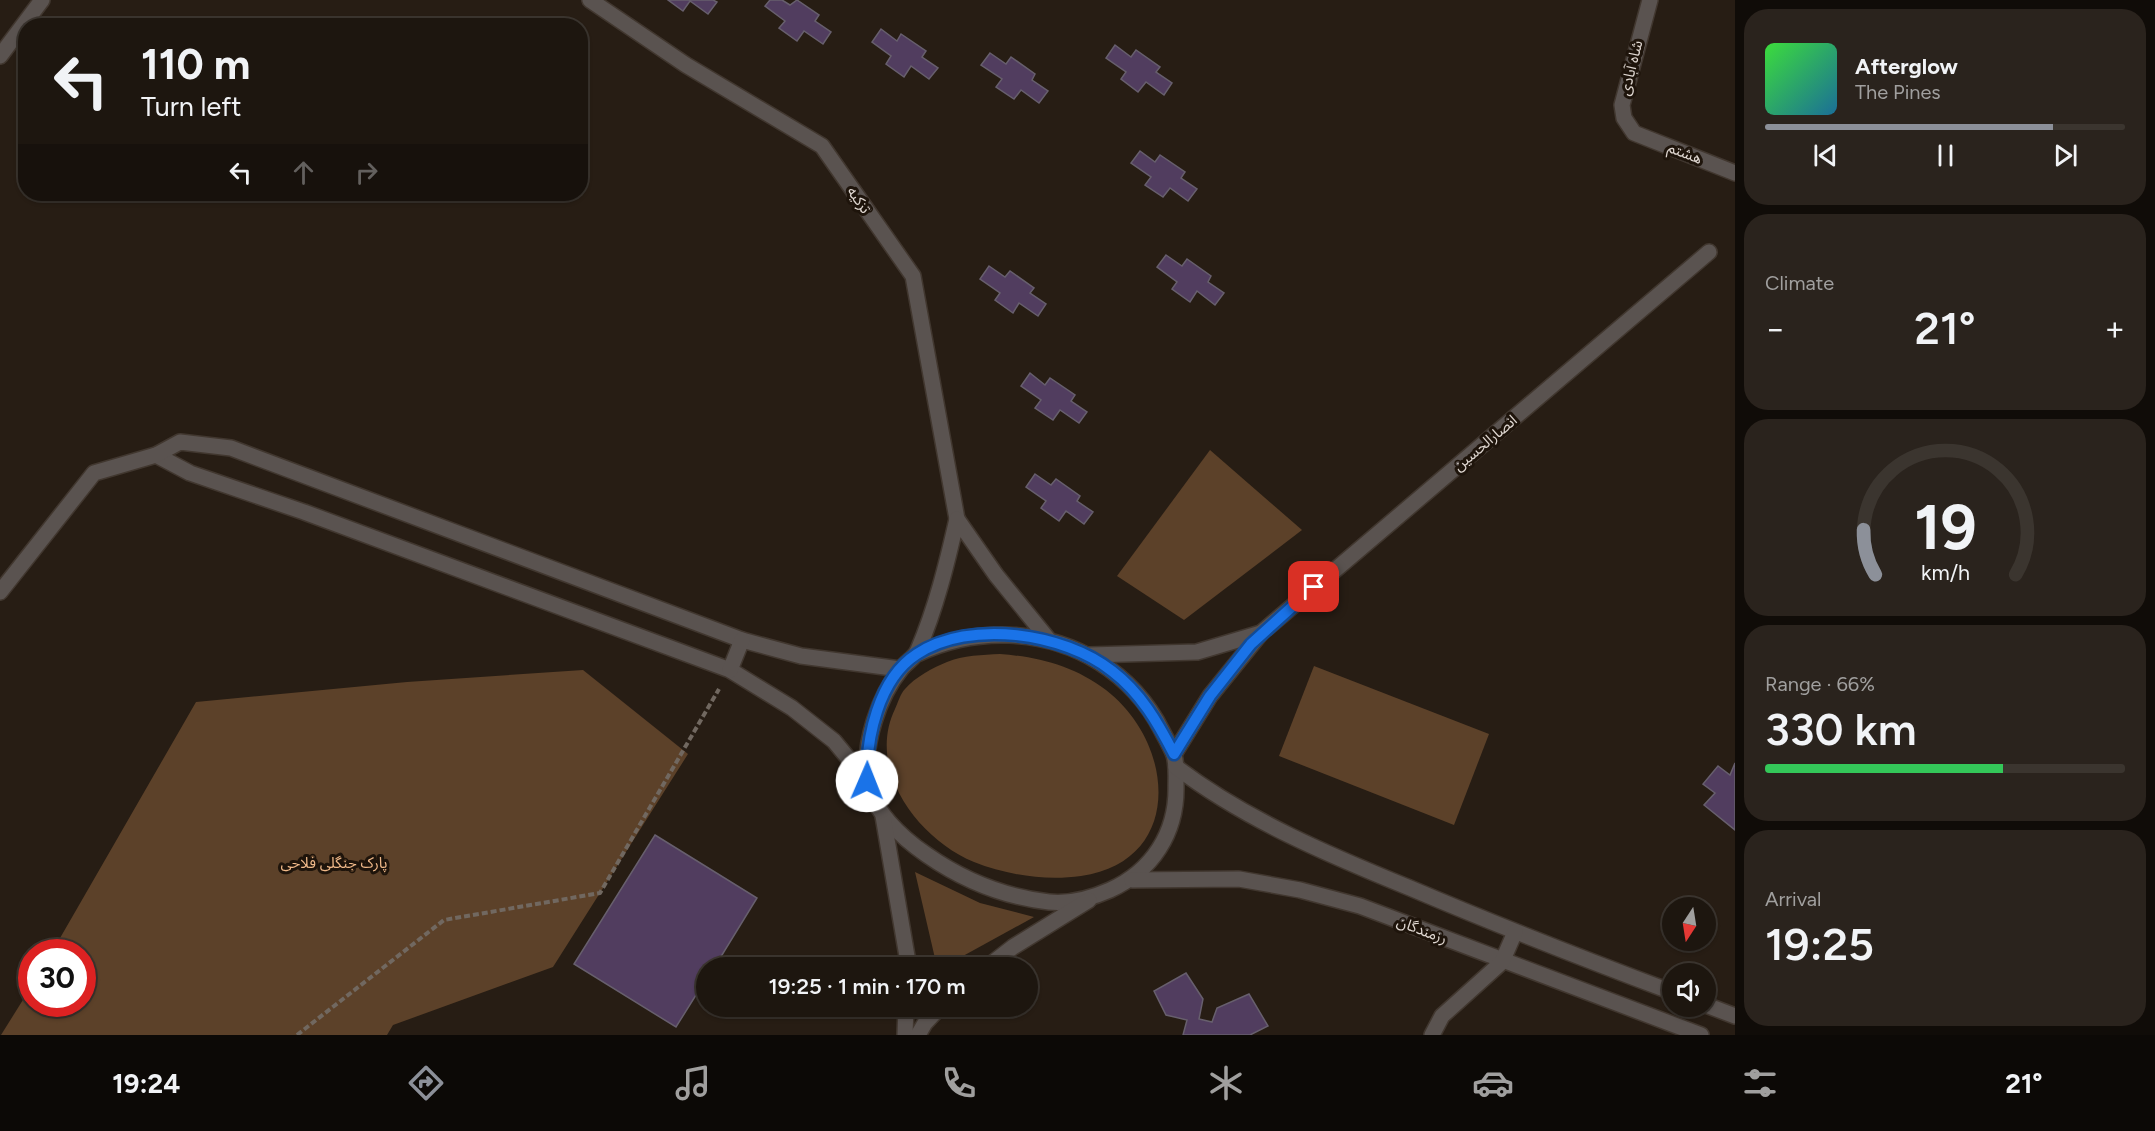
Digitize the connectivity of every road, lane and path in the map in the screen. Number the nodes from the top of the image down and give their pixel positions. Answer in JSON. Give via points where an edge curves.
{"nodes":[{"id":1,"x":42,"y":0,"type":"edge"},
{"id":2,"x":590,"y":0,"type":"edge"},
{"id":3,"x":1650,"y":0,"type":"edge"},
{"id":4,"x":28,"y":18,"type":"edge"},
{"id":5,"x":18,"y":32,"type":"edge"},
{"id":6,"x":0,"y":56,"type":"edge"},
{"id":7,"x":1634,"y":133,"type":"joint"},
{"id":8,"x":1735,"y":172,"type":"edge"},
{"id":9,"x":1709,"y":252,"type":"dead end"},
{"id":10,"x":156,"y":455,"type":"junction"},
{"id":11,"x":957,"y":519,"type":"junction"},
{"id":12,"x":0,"y":592,"type":"edge"},
{"id":13,"x":1261,"y":633,"type":"junction"},
{"id":14,"x":1048,"y":639,"type":"junction"},
{"id":15,"x":742,"y":640,"type":"junction"},
{"id":16,"x":917,"y":654,"type":"junction"},
{"id":17,"x":1087,"y":655,"type":"junction"},
{"id":18,"x":900,"y":669,"type":"junction"},
{"id":19,"x":730,"y":670,"type":"junction"},
{"id":20,"x":1175,"y":760,"type":"junction"},
{"id":21,"x":867,"y":781,"type":"junction"},
{"id":22,"x":883,"y":816,"type":"junction"},
{"id":23,"x":1132,"y":880,"type":"junction"},
{"id":24,"x":1092,"y":898,"type":"junction"},
{"id":25,"x":1515,"y":933,"type":"junction"},
{"id":26,"x":907,"y":957,"type":"edge"},
{"id":27,"x":1000,"y":957,"type":"edge"},
{"id":28,"x":1502,"y":962,"type":"junction"},
{"id":29,"x":1662,"y":988,"type":"edge"},
{"id":30,"x":1716,"y":1009,"type":"edge"},
{"id":31,"x":1735,"y":1016,"type":"edge"},
{"id":32,"x":906,"y":1017,"type":"edge"},
{"id":33,"x":931,"y":1017,"type":"edge"},
{"id":34,"x":297,"y":1035,"type":"edge"},
{"id":35,"x":905,"y":1035,"type":"edge"},
{"id":36,"x":918,"y":1035,"type":"edge"},
{"id":37,"x":1432,"y":1035,"type":"edge"},
{"id":38,"x":1701,"y":1035,"type":"edge"}],
"edges":[{"from":1,"to":4,"type":"street"},
{"from":2,"to":11,"type":"street","name":"تزکیه","via":[[686,65],[822,146],[913,276]]},
{"from":3,"to":7,"type":"street","name":"شاه آبادی","via":[[1622,105],[1624,118]]},
{"from":5,"to":6,"type":"street"},
{"from":7,"to":8,"type":"street","name":"هشتم"},
{"from":9,"to":13,"type":"street","name":"انصارالحسین"},
{"from":10,"to":12,"type":"street","via":[[94,473]]},
{"from":10,"to":15,"type":"street","via":[[180,442],[231,448]]},
{"from":10,"to":19,"type":"street","via":[[190,473]]},
{"from":11,"to":14,"type":"street","name":"تزکیه"},
{"from":11,"to":16,"type":"street","name":"تزکیه","via":[[935,604]]},
{"from":13,"to":17,"type":"street","via":[[1197,652]]},
{"from":13,"to":20,"type":"street","via":[[1210,696]]},
{"from":14,"to":16,"type":"street","via":[[1008,634],[970,637],[940,643]]},
{"from":14,"to":17,"type":"street"},
{"from":15,"to":18,"type":"street","via":[[801,656]]},
{"from":15,"to":19,"type":"street"},
{"from":16,"to":18,"type":"street"},
{"from":17,"to":20,"type":"street","via":[[1112,670],[1136,692],[1157,721]]},
{"from":18,"to":21,"type":"street","via":[[873,727]]},
{"from":19,"to":21,"type":"street","via":[[792,708],[834,741]]},
{"from":19,"to":34,"type":"path","via":[[600,893],[444,920]]},
{"from":20,"to":23,"type":"street","via":[[1177,806],[1172,826],[1161,849]]},
{"from":20,"to":25,"type":"street","via":[[1208,791],[1262,821]]},
{"from":21,"to":22,"type":"street"},
{"from":22,"to":24,"type":"street","via":[[914,846],[954,874],[1002,892],[1051,902]]},
{"from":22,"to":26,"type":"street"},
{"from":23,"to":24,"type":"street"},
{"from":23,"to":28,"type":"street","name":"رزمندگان","via":[[1239,879],[1300,890],[1360,906]]},
{"from":24,"to":27,"type":"street"},
{"from":25,"to":28,"type":"street"},
{"from":25,"to":29,"type":"street"},
{"from":28,"to":37,"type":"street","via":[[1442,1016]]},
{"from":28,"to":38,"type":"street","name":"رزمندگان"},
{"from":30,"to":31,"type":"street"},
{"from":32,"to":35,"type":"street"},
{"from":33,"to":36,"type":"street"}]}
